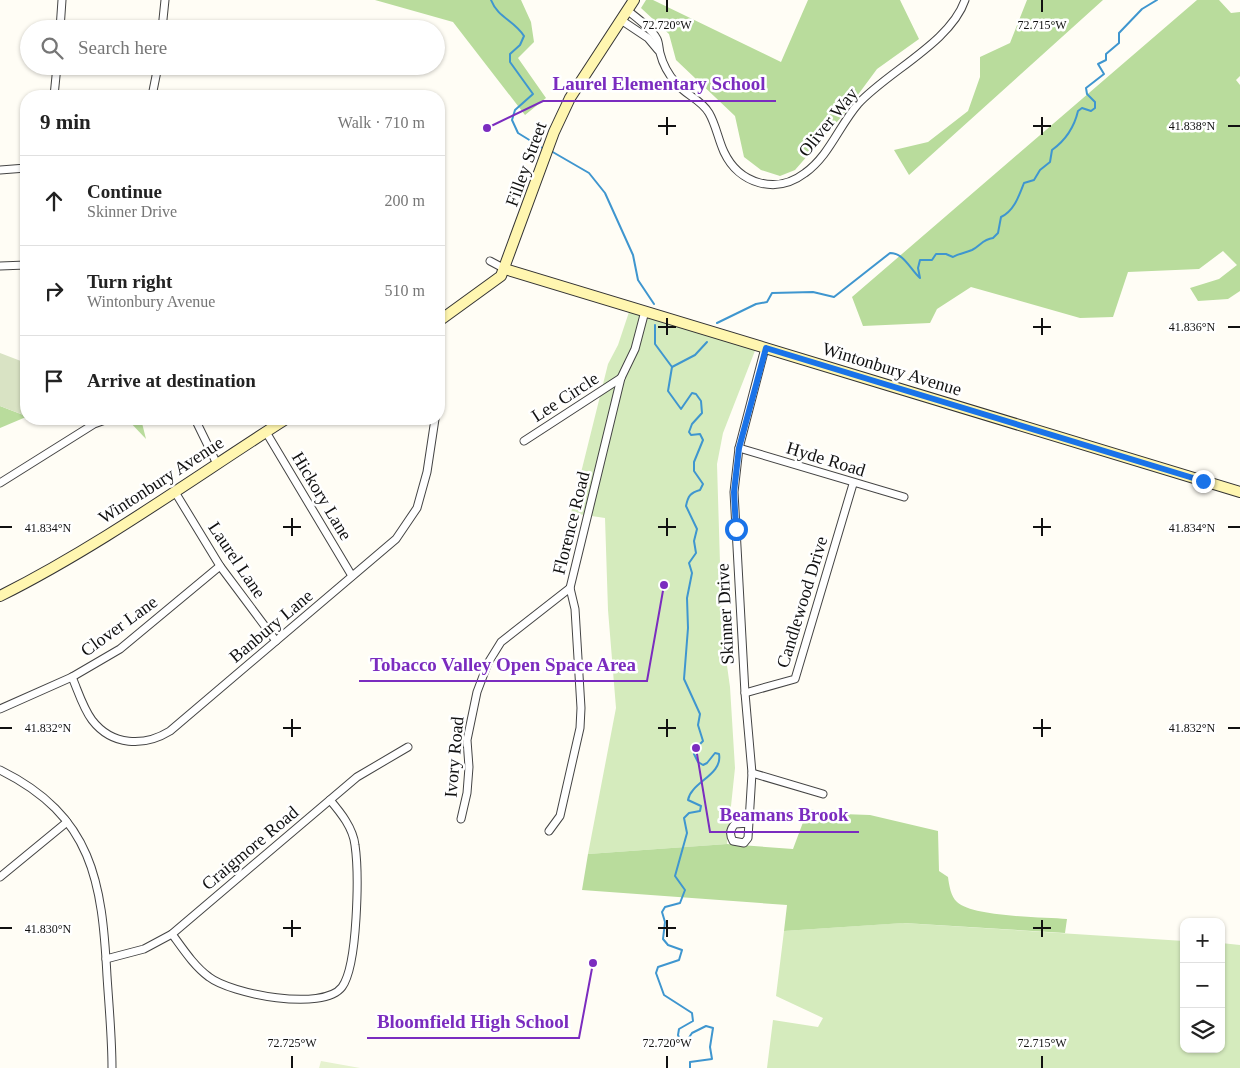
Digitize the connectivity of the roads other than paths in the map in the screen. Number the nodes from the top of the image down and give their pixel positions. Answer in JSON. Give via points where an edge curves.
{"nodes":[{"id":1,"x":62,"y":0,"type":"edge"},
{"id":2,"x":165,"y":0,"type":"edge"},
{"id":3,"x":634,"y":0,"type":"edge"},
{"id":4,"x":965,"y":0,"type":"edge"},
{"id":5,"x":627,"y":10,"type":"junction"},
{"id":6,"x":61,"y":20,"type":"edge"},
{"id":7,"x":163,"y":20,"type":"edge"},
{"id":8,"x":621,"y":20,"type":"junction"},
{"id":9,"x":660,"y":52,"type":"junction"},
{"id":10,"x":56,"y":75,"type":"edge"},
{"id":11,"x":156,"y":75,"type":"edge"},
{"id":12,"x":55,"y":90,"type":"edge"},
{"id":13,"x":153,"y":90,"type":"edge"},
{"id":14,"x":20,"y":168,"type":"edge"},
{"id":15,"x":0,"y":170,"type":"edge"},
{"id":16,"x":490,"y":261,"type":"dead end"},
{"id":17,"x":20,"y":265,"type":"edge"},
{"id":18,"x":0,"y":266,"type":"edge"},
{"id":19,"x":505,"y":269,"type":"junction"},
{"id":20,"x":645,"y":311,"type":"junction"},
{"id":21,"x":445,"y":317,"type":"edge"},
{"id":22,"x":766,"y":348,"type":"junction"},
{"id":23,"x":621,"y":378,"type":"junction"},
{"id":24,"x":92,"y":425,"type":"edge"},
{"id":25,"x":198,"y":425,"type":"edge"},
{"id":26,"x":277,"y":425,"type":"edge"},
{"id":27,"x":434,"y":425,"type":"edge"},
{"id":28,"x":266,"y":432,"type":"junction"},
{"id":29,"x":524,"y":442,"type":"dead end"},
{"id":30,"x":739,"y":448,"type":"junction"},
{"id":31,"x":217,"y":464,"type":"junction"},
{"id":32,"x":0,"y":483,"type":"edge"},
{"id":33,"x":853,"y":484,"type":"junction"},
{"id":34,"x":176,"y":492,"type":"junction"},
{"id":35,"x":1240,"y":492,"type":"edge"},
{"id":36,"x":904,"y":497,"type":"dead end"},
{"id":37,"x":220,"y":566,"type":"junction"},
{"id":38,"x":352,"y":576,"type":"junction"},
{"id":39,"x":570,"y":588,"type":"junction"},
{"id":40,"x":0,"y":596,"type":"edge"},
{"id":41,"x":276,"y":641,"type":"junction"},
{"id":42,"x":72,"y":677,"type":"junction"},
{"id":43,"x":745,"y":693,"type":"junction"},
{"id":44,"x":0,"y":710,"type":"edge"},
{"id":45,"x":408,"y":747,"type":"dead end"},
{"id":46,"x":0,"y":770,"type":"edge"},
{"id":47,"x":752,"y":774,"type":"junction"},
{"id":48,"x":823,"y":794,"type":"dead end"},
{"id":49,"x":330,"y":800,"type":"junction"},
{"id":50,"x":461,"y":819,"type":"dead end"},
{"id":51,"x":67,"y":822,"type":"junction"},
{"id":52,"x":749,"y":823,"type":"dead end"},
{"id":53,"x":549,"y":831,"type":"dead end"},
{"id":54,"x":0,"y":877,"type":"edge"},
{"id":55,"x":172,"y":934,"type":"junction"},
{"id":56,"x":106,"y":959,"type":"junction"},
{"id":57,"x":112,"y":1068,"type":"edge"}],
"edges":[{"from":1,"to":6,"type":"street"},
{"from":2,"to":7,"type":"street"},
{"from":3,"to":5,"type":"street","name":"Filley Street"},
{"from":4,"to":9,"type":"street","name":"Oliver Way","via":[[961,11],[933,41],[857,105],[806,173],[790,182],[760,184],[745,178],[724,152],[709,113],[702,103],[677,85],[664,67]]},
{"from":5,"to":8,"type":"street","name":"Filley Street"},
{"from":5,"to":9,"type":"street","name":"Oliver Way","via":[[651,30],[658,40]]},
{"from":8,"to":9,"type":"street","name":"Oliver Way","via":[[648,38]]},
{"from":8,"to":19,"type":"street","name":"Filley Street","via":[[570,98],[547,150]]},
{"from":10,"to":12,"type":"street"},
{"from":11,"to":13,"type":"street"},
{"from":14,"to":15,"type":"street"},
{"from":16,"to":19,"type":"street","name":"Wintonbury Avenue"},
{"from":17,"to":18,"type":"street"},
{"from":19,"to":20,"type":"street","name":"Wintonbury Avenue"},
{"from":19,"to":21,"type":"street","via":[[497,280]]},
{"from":20,"to":22,"type":"street","name":"Wintonbury Avenue"},
{"from":20,"to":23,"type":"street","name":"Florence Road","via":[[635,349]]},
{"from":22,"to":30,"type":"street","name":"Skinner Drive"},
{"from":22,"to":35,"type":"street","name":"Wintonbury Avenue"},
{"from":23,"to":29,"type":"street","name":"Lee Circle"},
{"from":23,"to":39,"type":"street","name":"Florence Road"},
{"from":24,"to":32,"type":"street"},
{"from":25,"to":31,"type":"street"},
{"from":26,"to":28,"type":"street","name":"Wintonbury Avenue"},
{"from":27,"to":38,"type":"street","name":"Banbury Lane","via":[[427,472],[417,508],[396,539]]},
{"from":28,"to":31,"type":"street","name":"Wintonbury Avenue"},
{"from":28,"to":38,"type":"street","name":"Hickory Lane"},
{"from":30,"to":33,"type":"street","name":"Hyde Road"},
{"from":30,"to":43,"type":"street","name":"Skinner Drive","via":[[734,492]]},
{"from":31,"to":34,"type":"street","name":"Wintonbury Avenue"},
{"from":33,"to":36,"type":"street","name":"Hyde Road"},
{"from":33,"to":43,"type":"street","name":"Candlewood Drive","via":[[795,679]]},
{"from":34,"to":37,"type":"street","name":"Laurel Lane"},
{"from":34,"to":40,"type":"street","name":"Wintonbury Avenue"},
{"from":37,"to":41,"type":"street","name":"Laurel Lane"},
{"from":37,"to":42,"type":"street","name":"Clover Lane","via":[[120,649]]},
{"from":38,"to":41,"type":"street","name":"Banbury Lane"},
{"from":39,"to":50,"type":"street","name":"Ivory Road","via":[[501,642],[488,663],[476,692],[467,740],[469,767]]},
{"from":39,"to":53,"type":"street","name":"Florence Road","via":[[575,609],[580,728],[560,816]]},
{"from":41,"to":42,"type":"street","name":"Banbury Lane","via":[[170,731],[149,741],[126,741],[100,728],[88,713]]},
{"from":42,"to":44,"type":"street","name":"Clover Lane"},
{"from":43,"to":47,"type":"street","name":"Skinner Drive"},
{"from":45,"to":49,"type":"street","name":"Craigmore Road","via":[[357,777]]},
{"from":46,"to":51,"type":"street","via":[[31,787]]},
{"from":47,"to":48,"type":"street"},
{"from":47,"to":52,"type":"street","name":"Skinner Drive"},
{"from":49,"to":55,"type":"street","name":"Craigmore Road"},
{"from":49,"to":55,"type":"street","via":[[346,819],[356,853],[353,951],[342,987],[332,996],[306,1000],[226,987],[209,977]]},
{"from":51,"to":54,"type":"street"},
{"from":51,"to":56,"type":"street","via":[[83,847],[97,880]]},
{"from":55,"to":56,"type":"street","name":"Craigmore Road","via":[[144,950]]},
{"from":56,"to":57,"type":"street"}]}
